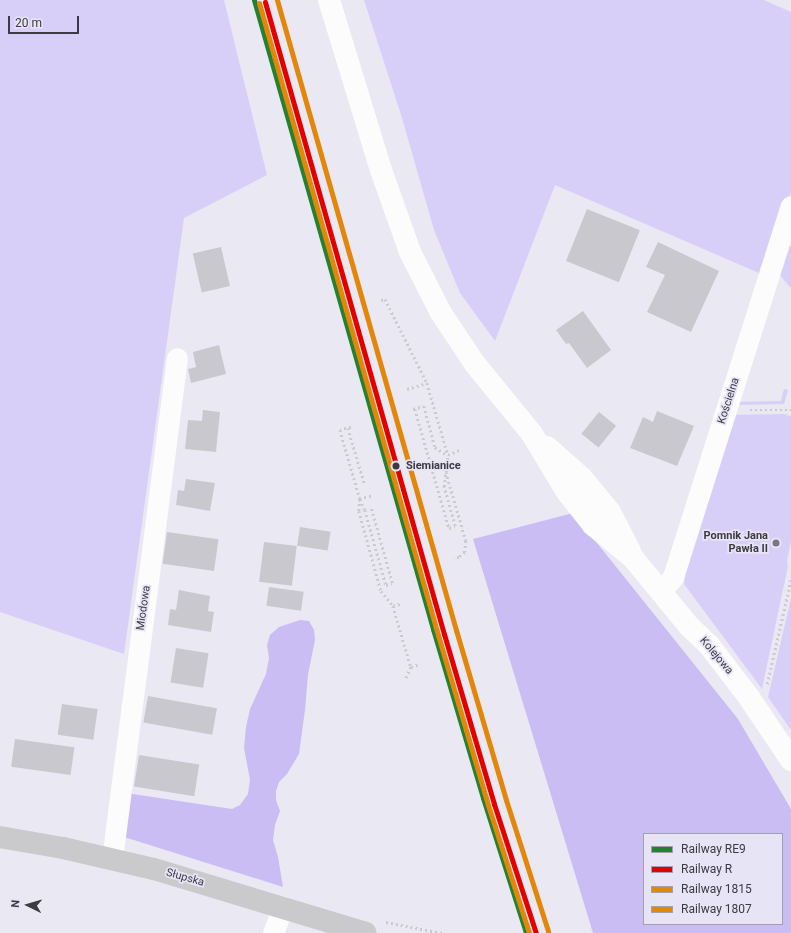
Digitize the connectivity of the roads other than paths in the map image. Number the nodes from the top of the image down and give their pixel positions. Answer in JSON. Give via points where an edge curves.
{"nodes":[{"id":1,"x":329,"y":0,"type":"edge"},
{"id":2,"x":791,"y":206,"type":"edge"},
{"id":3,"x":177,"y":358,"type":"dead end"},
{"id":4,"x":661,"y":591,"type":"junction"},
{"id":5,"x":791,"y":760,"type":"edge"},
{"id":6,"x":0,"y":837,"type":"edge"},
{"id":7,"x":112,"y":859,"type":"junction"},
{"id":8,"x":283,"y":907,"type":"junction"},
{"id":9,"x":273,"y":933,"type":"edge"},
{"id":10,"x":366,"y":933,"type":"edge"}],
"edges":[{"from":1,"to":4,"type":"street","name":"Kolejowa","via":[[381,170],[410,252],[441,313],[475,364],[532,434],[567,492],[593,525],[634,558]]},
{"from":2,"to":4,"type":"street","name":"Kościelna","via":[[673,577]]},
{"from":3,"to":7,"type":"street","name":"Miodowa"},
{"from":4,"to":5,"type":"street","name":"Kolejowa","via":[[689,626],[709,645],[748,696]]},
{"from":6,"to":7,"type":"main road","name":"Słupska"},
{"from":7,"to":8,"type":"main road","name":"Słupska"},
{"from":8,"to":9,"type":"street"},
{"from":8,"to":10,"type":"main road","name":"Słupska"}]}
